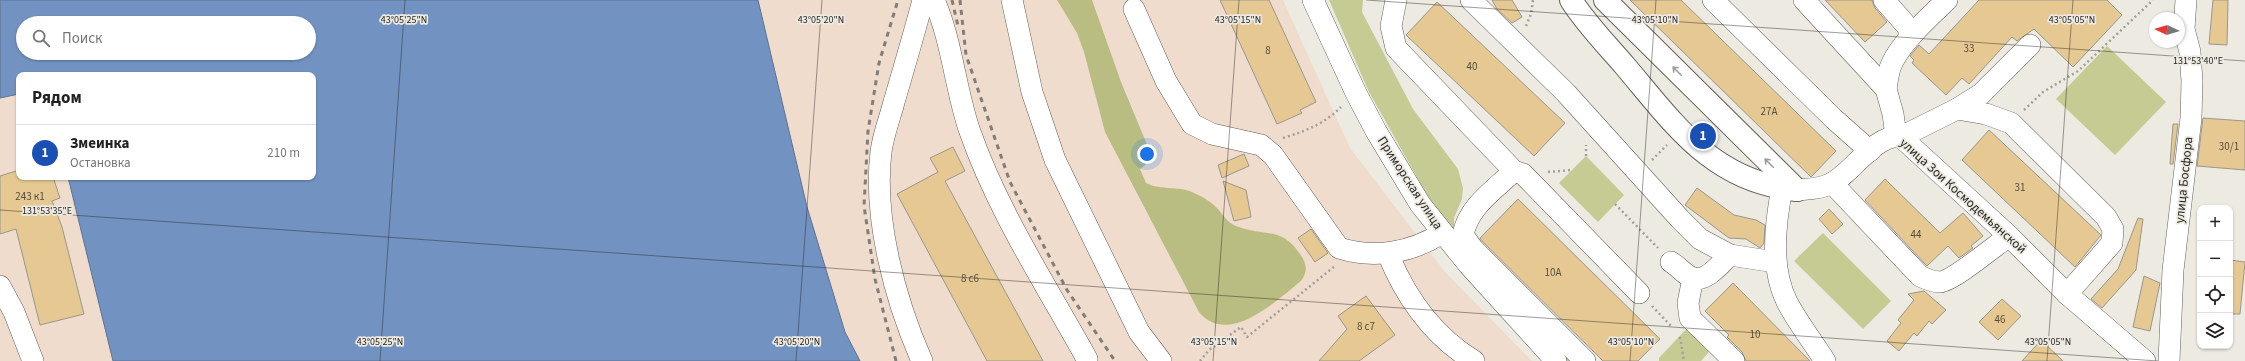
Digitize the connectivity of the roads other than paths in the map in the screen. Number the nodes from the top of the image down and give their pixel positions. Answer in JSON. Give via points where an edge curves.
{"nodes":[{"id":1,"x":923,"y":0,"type":"edge"},
{"id":2,"x":934,"y":0,"type":"edge"},
{"id":3,"x":1012,"y":0,"type":"edge"},
{"id":4,"x":1313,"y":0,"type":"edge"},
{"id":5,"x":1396,"y":0,"type":"edge"},
{"id":6,"x":1471,"y":0,"type":"edge"},
{"id":7,"x":1571,"y":0,"type":"edge"},
{"id":8,"x":1605,"y":0,"type":"edge"},
{"id":9,"x":1713,"y":0,"type":"edge"},
{"id":10,"x":1804,"y":0,"type":"edge"},
{"id":11,"x":1884,"y":0,"type":"edge"},
{"id":12,"x":1947,"y":0,"type":"edge"},
{"id":13,"x":2186,"y":0,"type":"edge"},
{"id":14,"x":1134,"y":8,"type":"dead end"},
{"id":15,"x":1913,"y":33,"type":"junction"},
{"id":16,"x":2030,"y":46,"type":"dead end"},
{"id":17,"x":1886,"y":89,"type":"junction"},
{"id":18,"x":1957,"y":109,"type":"junction"},
{"id":19,"x":1899,"y":137,"type":"junction"},
{"id":20,"x":1870,"y":151,"type":"junction"},
{"id":21,"x":1514,"y":171,"type":"junction"},
{"id":22,"x":1832,"y":183,"type":"junction"},
{"id":23,"x":1789,"y":189,"type":"junction"},
{"id":24,"x":1442,"y":233,"type":"junction"},
{"id":25,"x":2009,"y":236,"type":"junction"},
{"id":26,"x":1388,"y":254,"type":"junction"},
{"id":27,"x":1730,"y":255,"type":"junction"},
{"id":28,"x":1671,"y":262,"type":"road end"},
{"id":29,"x":1775,"y":262,"type":"junction"},
{"id":30,"x":1693,"y":278,"type":"junction"},
{"id":31,"x":0,"y":286,"type":"edge"},
{"id":32,"x":1639,"y":293,"type":"road end"},
{"id":33,"x":2067,"y":294,"type":"junction"},
{"id":34,"x":1087,"y":360,"type":"dead end"},
{"id":35,"x":33,"y":361,"type":"edge"},
{"id":36,"x":922,"y":361,"type":"edge"},
{"id":37,"x":1161,"y":361,"type":"edge"},
{"id":38,"x":1474,"y":361,"type":"edge"},
{"id":39,"x":1556,"y":361,"type":"edge"},
{"id":40,"x":1585,"y":361,"type":"edge"},
{"id":41,"x":1734,"y":361,"type":"edge"},
{"id":42,"x":1825,"y":361,"type":"edge"},
{"id":43,"x":2145,"y":361,"type":"edge"},
{"id":44,"x":2169,"y":361,"type":"edge"}],
"edges":[{"from":1,"to":36,"type":"street","via":[[881,150],[878,191],[881,225],[896,287],[912,339]]},
{"from":2,"to":34,"type":"street","via":[[969,128],[983,164],[1004,208]]},
{"from":3,"to":37,"type":"street","via":[[1032,92],[1055,160],[1139,332]]},
{"from":4,"to":24,"type":"street","name":"Приморская улица","via":[[1376,131],[1420,204]]},
{"from":5,"to":21,"type":"street","via":[[1392,26],[1396,48]]},
{"from":6,"to":27,"type":"street","via":[[1566,93],[1700,239]]},
{"from":7,"to":23,"type":"main road","name":"улица Зои Космодемьянской","via":[[1694,145],[1741,176]]},
{"from":23,"to":8,"type":"main road","one_way":true},
{"from":9,"to":20,"type":"street"},
{"from":10,"to":17,"type":"street"},
{"from":11,"to":15,"type":"street"},
{"from":12,"to":15,"type":"street"},
{"from":13,"to":44,"type":"street","name":"улица Босфора","via":[[2184,29],[2190,52],[2191,118],[2173,270]]},
{"from":14,"to":26,"type":"street","via":[[1166,81],[1192,124],[1212,134],[1261,145],[1274,155],[1339,248],[1352,252]]},
{"from":15,"to":17,"type":"street","via":[[1890,67]]},
{"from":16,"to":18,"type":"street","via":[[1982,94]]},
{"from":17,"to":19,"type":"street"},
{"from":18,"to":19,"type":"street"},
{"from":18,"to":33,"type":"street","via":[[1986,114],[2011,123],[2106,217],[2113,229],[2112,243]]},
{"from":19,"to":20,"type":"street","name":"улица Зои Космодемьянской","via":[[1887,138]]},
{"from":19,"to":25,"type":"street","name":"улица Зои Космодемьянской"},
{"from":20,"to":22,"type":"street","name":"улица Зои Космодемьянской"},
{"from":21,"to":32,"type":"street","via":[[1523,174]]},
{"from":21,"to":40,"type":"street","via":[[1471,212],[1465,222],[1463,235],[1473,249]]},
{"from":22,"to":23,"type":"street","name":"улица Зои Космодемьянской","via":[[1819,188]]},
{"from":22,"to":25,"type":"street","via":[[1920,276],[1930,281],[1942,282],[1954,276]]},
{"from":23,"to":29,"type":"street"},
{"from":24,"to":26,"type":"street","via":[[1428,242]]},
{"from":24,"to":39,"type":"street","name":"Приморская улица"},
{"from":25,"to":33,"type":"street","name":"улица Зои Космодемьянской"},
{"from":26,"to":38,"type":"street","via":[[1412,301],[1426,320],[1443,339]]},
{"from":27,"to":29,"type":"street"},
{"from":27,"to":30,"type":"street","via":[[1706,276]]},
{"from":28,"to":30,"type":"street"},
{"from":29,"to":42,"type":"street","via":[[1787,302]]},
{"from":30,"to":41,"type":"street","via":[[1688,303],[1690,318]]},
{"from":31,"to":35,"type":"street","via":[[14,312]]},
{"from":33,"to":43,"type":"street","name":"улица Зои Космодемьянской"}]}
